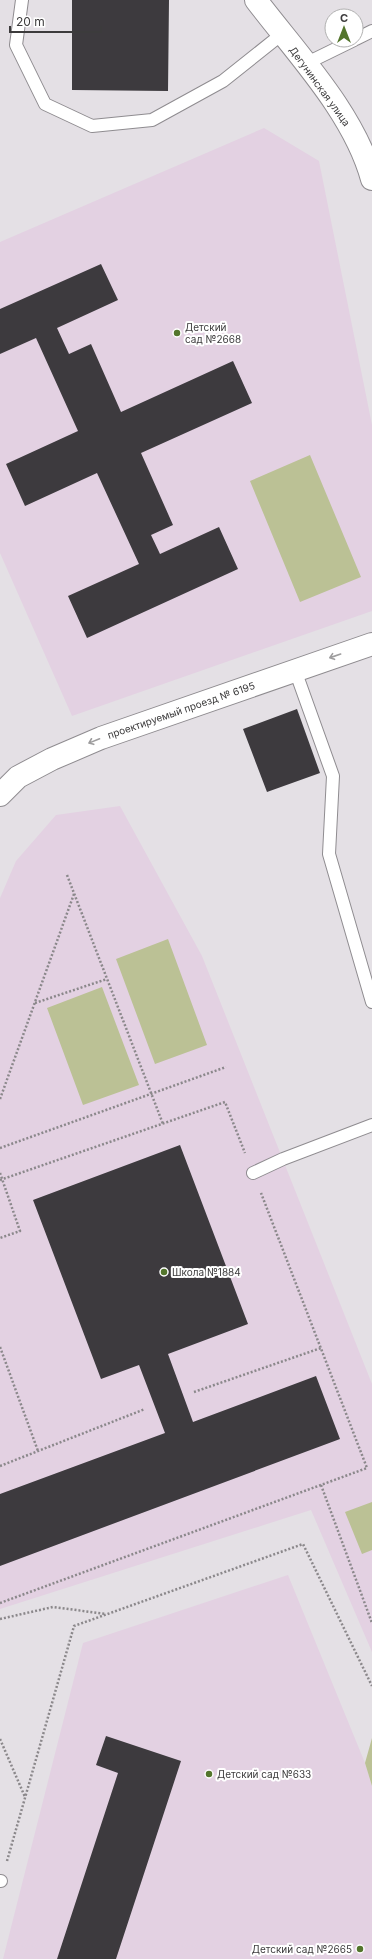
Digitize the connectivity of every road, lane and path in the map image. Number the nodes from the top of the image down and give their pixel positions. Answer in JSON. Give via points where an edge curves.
{"nodes":[{"id":1,"x":22,"y":0,"type":"edge"},
{"id":2,"x":256,"y":0,"type":"edge"},
{"id":3,"x":282,"y":34,"type":"junction"},
{"id":4,"x":338,"y":48,"type":"edge"},
{"id":5,"x":305,"y":64,"type":"junction"},
{"id":6,"x":372,"y":179,"type":"edge"},
{"id":7,"x":372,"y":644,"type":"edge"},
{"id":8,"x":295,"y":670,"type":"junction"},
{"id":9,"x":0,"y":795,"type":"edge"},
{"id":10,"x":67,"y":875,"type":"dead end"},
{"id":11,"x":74,"y":893,"type":"junction"},
{"id":12,"x":107,"y":979,"type":"junction"},
{"id":13,"x":372,"y":1002,"type":"edge"},
{"id":14,"x":35,"y":1003,"type":"junction"},
{"id":15,"x":226,"y":1067,"type":"dead end"},
{"id":16,"x":151,"y":1093,"type":"junction"},
{"id":17,"x":0,"y":1099,"type":"edge"},
{"id":18,"x":163,"y":1124,"type":"junction"},
{"id":19,"x":372,"y":1125,"type":"edge"},
{"id":20,"x":0,"y":1148,"type":"edge"},
{"id":21,"x":0,"y":1173,"type":"edge"},
{"id":22,"x":253,"y":1173,"type":"junction"},
{"id":23,"x":1,"y":1180,"type":"edge"},
{"id":24,"x":0,"y":1238,"type":"edge"},
{"id":25,"x":0,"y":1347,"type":"edge"},
{"id":26,"x":321,"y":1348,"type":"junction"},
{"id":27,"x":194,"y":1392,"type":"dead end"},
{"id":28,"x":145,"y":1408,"type":"dead end"},
{"id":29,"x":38,"y":1451,"type":"junction"},
{"id":30,"x":0,"y":1466,"type":"edge"},
{"id":31,"x":321,"y":1485,"type":"junction"},
{"id":32,"x":0,"y":1603,"type":"edge"},
{"id":33,"x":107,"y":1614,"type":"junction"},
{"id":34,"x":0,"y":1619,"type":"edge"},
{"id":35,"x":372,"y":1623,"type":"edge"},
{"id":36,"x":372,"y":1686,"type":"edge"},
{"id":37,"x":0,"y":1738,"type":"edge"},
{"id":38,"x":25,"y":1797,"type":"junction"},
{"id":39,"x":0,"y":1881,"type":"edge"}],
"edges":[{"from":1,"to":3,"type":"lane","via":[[16,45],[45,104],[92,126],[152,120],[224,81]]},
{"from":2,"to":3,"type":"street","name":"Дегунинская улица"},
{"from":3,"to":5,"type":"street","name":"Дегунинская улица"},
{"from":4,"to":5,"type":"lane"},
{"from":5,"to":6,"type":"street","name":"Дегунинская улица","via":[[339,108],[357,137]]},
{"from":7,"to":8,"type":"street","name":"проектируемый проезд № 6195","one_way":true},
{"from":8,"to":9,"type":"street","name":"проектируемый проезд № 6195","one_way":true,"via":[[100,738],[52,758],[18,777]]},
{"from":8,"to":13,"type":"lane","via":[[332,776],[329,854]]},
{"from":10,"to":11,"type":"path"},
{"from":11,"to":12,"type":"path"},
{"from":11,"to":14,"type":"path"},
{"from":12,"to":14,"type":"path"},
{"from":12,"to":16,"type":"path"},
{"from":14,"to":17,"type":"path"},
{"from":15,"to":16,"type":"path"},
{"from":16,"to":18,"type":"path"},
{"from":16,"to":20,"type":"path"},
{"from":18,"to":22,"type":"path","via":[[226,1102]]},
{"from":18,"to":23,"type":"path"},
{"from":19,"to":22,"type":"lane"},
{"from":21,"to":23,"type":"path"},
{"from":22,"to":26,"type":"path"},
{"from":23,"to":24,"type":"path","via":[[20,1231]]},
{"from":25,"to":29,"type":"path"},
{"from":26,"to":27,"type":"path"},
{"from":26,"to":31,"type":"path","via":[[368,1468]]},
{"from":28,"to":29,"type":"path"},
{"from":29,"to":30,"type":"path"},
{"from":31,"to":32,"type":"path"},
{"from":31,"to":35,"type":"path"},
{"from":33,"to":34,"type":"path","via":[[53,1607]]},
{"from":33,"to":36,"type":"path","via":[[303,1544]]},
{"from":33,"to":38,"type":"path","via":[[74,1626]]},
{"from":37,"to":38,"type":"path"},
{"from":38,"to":39,"type":"path"}]}
